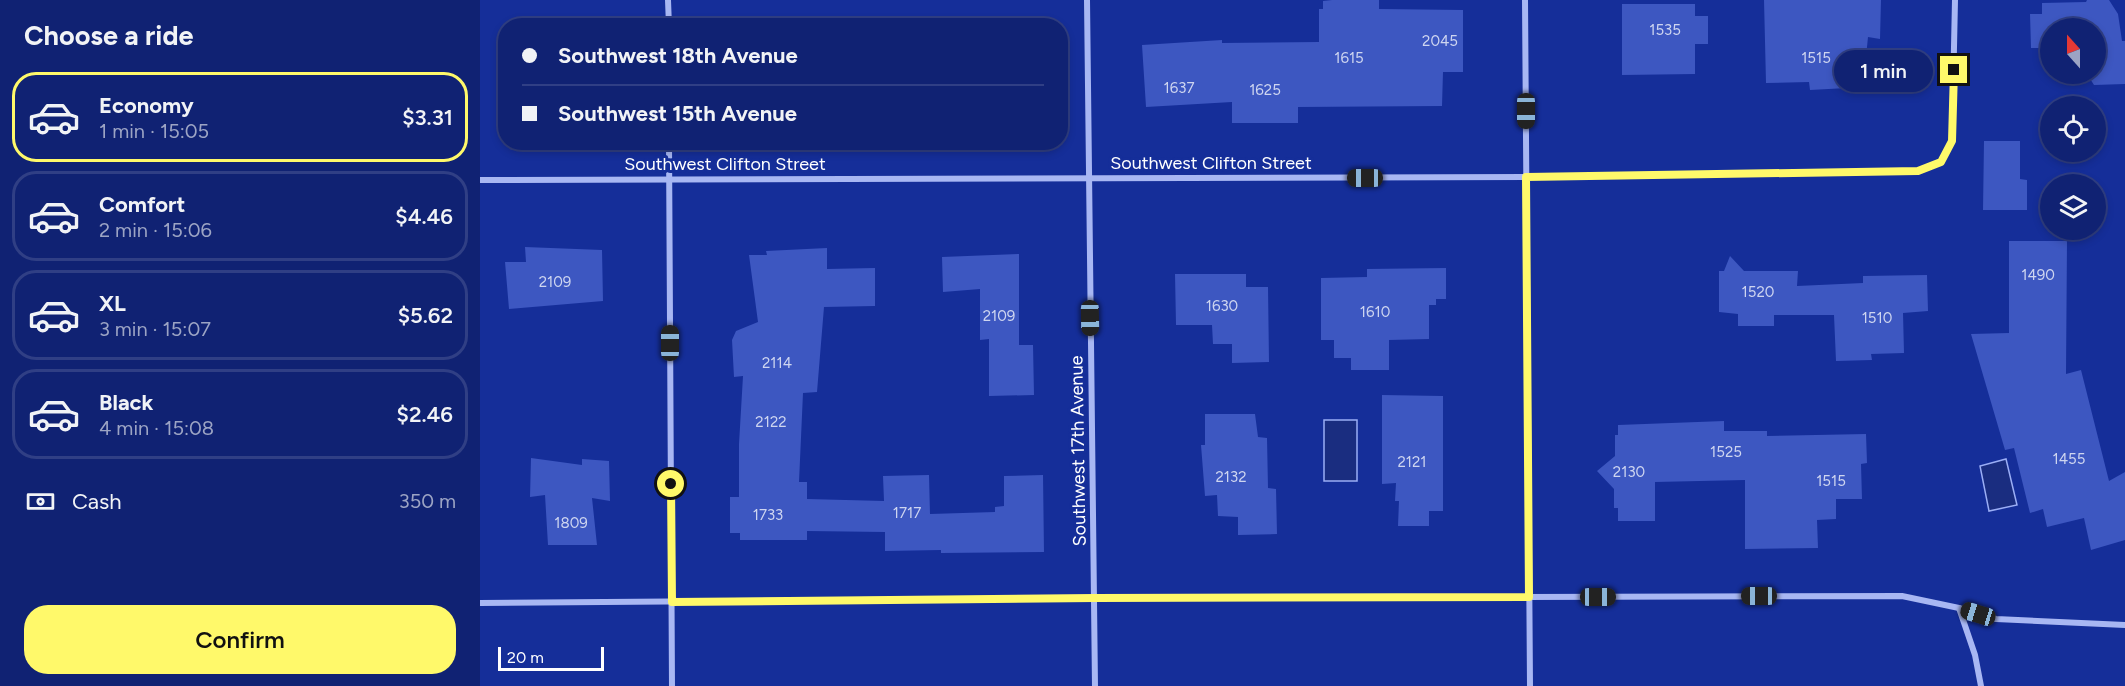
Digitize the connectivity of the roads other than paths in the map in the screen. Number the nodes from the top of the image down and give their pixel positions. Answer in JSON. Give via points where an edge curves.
{"nodes":[{"id":1,"x":668,"y":0,"type":"edge"},
{"id":2,"x":1087,"y":0,"type":"edge"},
{"id":3,"x":1525,"y":0,"type":"edge"},
{"id":4,"x":1955,"y":0,"type":"edge"},
{"id":5,"x":669,"y":18,"type":"edge"},
{"id":6,"x":669,"y":150,"type":"edge"},
{"id":7,"x":1526,"y":177,"type":"junction"},
{"id":8,"x":1088,"y":178,"type":"junction"},
{"id":9,"x":670,"y":179,"type":"junction"},
{"id":10,"x":480,"y":180,"type":"edge"},
{"id":11,"x":1529,"y":597,"type":"junction"},
{"id":12,"x":1095,"y":598,"type":"junction"},
{"id":13,"x":672,"y":602,"type":"junction"},
{"id":14,"x":480,"y":603,"type":"edge"},
{"id":15,"x":1959,"y":608,"type":"junction"},
{"id":16,"x":2125,"y":626,"type":"edge"},
{"id":17,"x":672,"y":686,"type":"edge"},
{"id":18,"x":1095,"y":686,"type":"edge"},
{"id":19,"x":1530,"y":686,"type":"edge"},
{"id":20,"x":1981,"y":686,"type":"edge"}],
"edges":[{"from":1,"to":5,"type":"street"},
{"from":2,"to":8,"type":"street","name":"Southwest 17th Avenue"},
{"from":3,"to":7,"type":"street"},
{"from":4,"to":7,"type":"street","name":"Southwest Clifton Street","via":[[1952,141],[1941,162],[1918,171]]},
{"from":6,"to":9,"type":"street"},
{"from":7,"to":8,"type":"street","name":"Southwest Clifton Street"},
{"from":7,"to":11,"type":"street"},
{"from":8,"to":9,"type":"street","name":"Southwest Clifton Street"},
{"from":8,"to":12,"type":"street","name":"Southwest 17th Avenue"},
{"from":9,"to":10,"type":"street","name":"Southwest Clifton Street"},
{"from":9,"to":13,"type":"street"},
{"from":11,"to":12,"type":"street"},
{"from":11,"to":15,"type":"street","via":[[1902,596]]},
{"from":11,"to":19,"type":"street"},
{"from":12,"to":13,"type":"street"},
{"from":12,"to":18,"type":"street","name":"Southwest 17th Avenue"},
{"from":13,"to":14,"type":"street"},
{"from":13,"to":17,"type":"street"},
{"from":15,"to":16,"type":"street","via":[[1996,619]]},
{"from":15,"to":20,"type":"street"}]}
